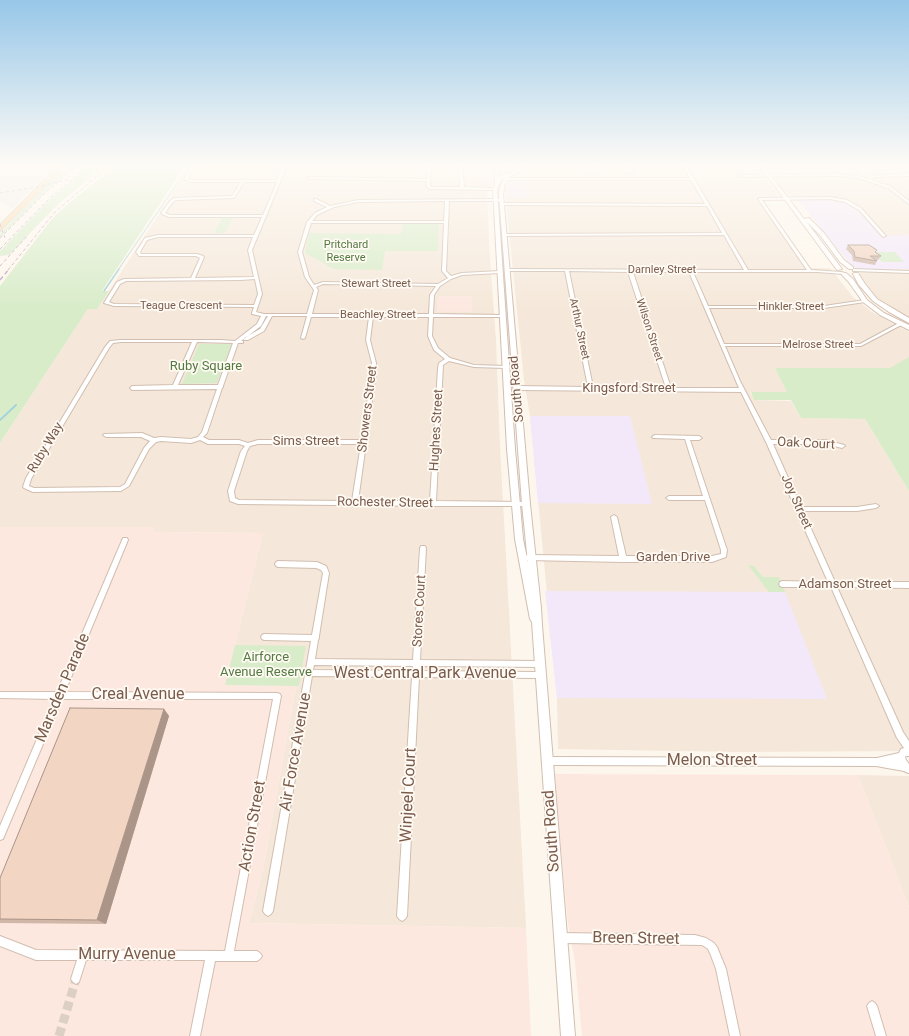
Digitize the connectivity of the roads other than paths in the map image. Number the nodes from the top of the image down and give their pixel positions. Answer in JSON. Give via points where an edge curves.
{"nodes":[{"id":1,"x":15,"y":213,"type":"edge"},
{"id":2,"x":163,"y":213,"type":"edge"},
{"id":3,"x":317,"y":213,"type":"edge"},
{"id":4,"x":446,"y":213,"type":"edge"},
{"id":5,"x":500,"y":213,"type":"edge"},
{"id":6,"x":501,"y":213,"type":"edge"},
{"id":7,"x":713,"y":213,"type":"edge"},
{"id":8,"x":769,"y":213,"type":"edge"},
{"id":9,"x":798,"y":213,"type":"edge"},
{"id":10,"x":802,"y":213,"type":"edge"},
{"id":11,"x":864,"y":213,"type":"edge"},
{"id":12,"x":264,"y":216,"type":"joint"},
{"id":13,"x":309,"y":222,"type":"junction"},
{"id":14,"x":446,"y":222,"type":"junction"},
{"id":15,"x":0,"y":229,"type":"edge"},
{"id":16,"x":725,"y":234,"type":"junction"},
{"id":17,"x":504,"y":235,"type":"junction"},
{"id":18,"x":256,"y":236,"type":"junction"},
{"id":19,"x":884,"y":236,"type":"dead end"},
{"id":20,"x":507,"y":270,"type":"junction"},
{"id":21,"x":567,"y":270,"type":"junction"},
{"id":22,"x":630,"y":270,"type":"junction"},
{"id":23,"x":690,"y":270,"type":"junction"},
{"id":24,"x":747,"y":271,"type":"junction"},
{"id":25,"x":810,"y":271,"type":"junction"},
{"id":26,"x":841,"y":271,"type":"junction"},
{"id":27,"x":854,"y":271,"type":"junction"},
{"id":28,"x":500,"y":272,"type":"junction"},
{"id":29,"x":909,"y":272,"type":"edge"},
{"id":30,"x":255,"y":278,"type":"junction"},
{"id":31,"x":450,"y":278,"type":"junction"},
{"id":32,"x":193,"y":279,"type":"junction"},
{"id":33,"x":439,"y":285,"type":"junction"},
{"id":34,"x":314,"y":286,"type":"junction"},
{"id":35,"x":875,"y":300,"type":"junction"},
{"id":36,"x":865,"y":301,"type":"junction"},
{"id":37,"x":254,"y":306,"type":"junction"},
{"id":38,"x":706,"y":307,"type":"junction"},
{"id":39,"x":264,"y":315,"type":"junction"},
{"id":40,"x":271,"y":315,"type":"junction"},
{"id":41,"x":310,"y":315,"type":"junction"},
{"id":42,"x":371,"y":315,"type":"junction"},
{"id":43,"x":430,"y":315,"type":"junction"},
{"id":44,"x":511,"y":315,"type":"junction"},
{"id":45,"x":503,"y":316,"type":"junction"},
{"id":46,"x":908,"y":321,"type":"edge"},
{"id":47,"x":900,"y":324,"type":"junction"},
{"id":48,"x":909,"y":328,"type":"edge"},
{"id":49,"x":256,"y":331,"type":"junction"},
{"id":50,"x":304,"y":338,"type":"dead end"},
{"id":51,"x":195,"y":341,"type":"junction"},
{"id":52,"x":239,"y":342,"type":"junction"},
{"id":53,"x":722,"y":344,"type":"junction"},
{"id":54,"x":448,"y":359,"type":"junction"},
{"id":55,"x":506,"y":367,"type":"junction"},
{"id":56,"x":221,"y":386,"type":"junction"},
{"id":57,"x":176,"y":387,"type":"junction"},
{"id":58,"x":132,"y":388,"type":"dead end"},
{"id":59,"x":517,"y":388,"type":"junction"},
{"id":60,"x":508,"y":389,"type":"junction"},
{"id":61,"x":591,"y":389,"type":"junction"},
{"id":62,"x":669,"y":389,"type":"junction"},
{"id":63,"x":742,"y":390,"type":"junction"},
{"id":64,"x":106,"y":435,"type":"dead end"},
{"id":65,"x":655,"y":437,"type":"dead end"},
{"id":66,"x":200,"y":438,"type":"junction"},
{"id":67,"x":687,"y":438,"type":"junction"},
{"id":68,"x":699,"y":438,"type":"dead end"},
{"id":69,"x":154,"y":440,"type":"junction"},
{"id":70,"x":364,"y":442,"type":"junction"},
{"id":71,"x":769,"y":442,"type":"junction"},
{"id":72,"x":248,"y":445,"type":"junction"},
{"id":73,"x":842,"y":446,"type":"dead end"},
{"id":74,"x":669,"y":498,"type":"dead end"},
{"id":75,"x":707,"y":498,"type":"junction"},
{"id":76,"x":356,"y":503,"type":"junction"},
{"id":77,"x":433,"y":504,"type":"junction"},
{"id":78,"x":515,"y":504,"type":"junction"},
{"id":79,"x":526,"y":504,"type":"junction"},
{"id":80,"x":876,"y":506,"type":"dead end"},
{"id":81,"x":799,"y":509,"type":"junction"},
{"id":82,"x":614,"y":517,"type":"dead end"},
{"id":83,"x":125,"y":540,"type":"dead end"},
{"id":84,"x":423,"y":548,"type":"dead end"},
{"id":85,"x":522,"y":557,"type":"junction"},
{"id":86,"x":532,"y":558,"type":"junction"},
{"id":87,"x":623,"y":558,"type":"junction"},
{"id":88,"x":278,"y":564,"type":"dead end"},
{"id":89,"x":782,"y":584,"type":"dead end"},
{"id":90,"x":832,"y":584,"type":"junction"},
{"id":91,"x":909,"y":585,"type":"edge"},
{"id":92,"x":536,"y":626,"type":"junction"},
{"id":93,"x":264,"y":637,"type":"dead end"},
{"id":94,"x":316,"y":638,"type":"junction"},
{"id":95,"x":312,"y":662,"type":"junction"},
{"id":96,"x":417,"y":663,"type":"junction"},
{"id":97,"x":540,"y":669,"type":"junction"},
{"id":98,"x":310,"y":673,"type":"junction"},
{"id":99,"x":416,"y":673,"type":"junction"},
{"id":100,"x":0,"y":695,"type":"edge"},
{"id":101,"x":60,"y":695,"type":"junction"},
{"id":102,"x":277,"y":696,"type":"joint"},
{"id":103,"x":906,"y":752,"type":"edge"},
{"id":104,"x":548,"y":761,"type":"junction"},
{"id":105,"x":876,"y":762,"type":"junction"},
{"id":106,"x":908,"y":768,"type":"edge"},
{"id":107,"x":0,"y":836,"type":"edge"},
{"id":108,"x":268,"y":911,"type":"dead end"},
{"id":109,"x":402,"y":916,"type":"dead end"},
{"id":110,"x":560,"y":938,"type":"junction"},
{"id":111,"x":0,"y":941,"type":"edge"},
{"id":112,"x":83,"y":955,"type":"junction"},
{"id":113,"x":211,"y":956,"type":"junction"},
{"id":114,"x":229,"y":956,"type":"junction"},
{"id":115,"x":257,"y":956,"type":"dead end"},
{"id":116,"x":76,"y":979,"type":"tunnel mouth"},
{"id":117,"x":872,"y":1006,"type":"dead end"},
{"id":118,"x":195,"y":1036,"type":"edge"},
{"id":119,"x":568,"y":1036,"type":"edge"},
{"id":120,"x":735,"y":1036,"type":"edge"},
{"id":121,"x":881,"y":1036,"type":"edge"}],
"edges":[{"from":1,"to":15,"type":"main road"},
{"from":2,"to":12,"type":"street","via":[[170,216]]},
{"from":3,"to":13,"type":"street"},
{"from":4,"to":14,"type":"street"},
{"from":5,"to":28,"type":"street","name":"South Road"},
{"from":6,"to":17,"type":"street","name":"South Road"},
{"from":7,"to":16,"type":"street"},
{"from":8,"to":25,"type":"street"},
{"from":9,"to":26,"type":"main road"},
{"from":10,"to":27,"type":"main road","via":[[822,234],[842,261]]},
{"from":11,"to":19,"type":"street"},
{"from":12,"to":18,"type":"street"},
{"from":13,"to":14,"type":"street"},
{"from":13,"to":34,"type":"street","via":[[300,252],[307,277]]},
{"from":14,"to":31,"type":"street","via":[[444,271]]},
{"from":16,"to":17,"type":"street"},
{"from":16,"to":24,"type":"street"},
{"from":17,"to":20,"type":"street","name":"South Road"},
{"from":18,"to":30,"type":"street","via":[[250,250]]},
{"from":18,"to":32,"type":"street","via":[[158,236],[146,239],[138,252],[140,255],[202,257]]},
{"from":20,"to":21,"type":"street","name":"Darnley Street"},
{"from":20,"to":28,"type":"street"},
{"from":20,"to":44,"type":"street","name":"South Road"},
{"from":21,"to":22,"type":"street","name":"Darnley Street"},
{"from":21,"to":61,"type":"street","name":"Arthur Street"},
{"from":22,"to":23,"type":"street","name":"Darnley Street"},
{"from":22,"to":62,"type":"street","name":"Wilson Street"},
{"from":23,"to":24,"type":"street","name":"Darnley Street"},
{"from":23,"to":38,"type":"street","name":"Joy Street"},
{"from":24,"to":25,"type":"street","name":"Darnley Street"},
{"from":25,"to":26,"type":"street","name":"Darnley Street"},
{"from":26,"to":27,"type":"main road"},
{"from":26,"to":36,"type":"main road","via":[[851,280]]},
{"from":27,"to":29,"type":"street"},
{"from":27,"to":35,"type":"main road"},
{"from":28,"to":31,"type":"street","via":[[469,273]]},
{"from":28,"to":45,"type":"street","name":"South Road"},
{"from":30,"to":32,"type":"street"},
{"from":30,"to":37,"type":"street","via":[[260,294]]},
{"from":31,"to":33,"type":"street"},
{"from":32,"to":37,"type":"street","name":"Teague Crescent","via":[[125,280],[118,283],[106,301],[107,304]]},
{"from":33,"to":34,"type":"street","name":"Stewart Street","via":[[323,283]]},
{"from":33,"to":43,"type":"street","via":[[432,295]]},
{"from":34,"to":41,"type":"street","via":[[316,292]]},
{"from":35,"to":36,"type":"main road","name":"Hinkler Street"},
{"from":35,"to":46,"type":"main road"},
{"from":36,"to":38,"type":"street","name":"Hinkler Street","via":[[824,307]]},
{"from":36,"to":47,"type":"main road"},
{"from":37,"to":39,"type":"street","name":"Beachley Street","via":[[254,313]]},
{"from":38,"to":53,"type":"street","name":"Joy Street"},
{"from":39,"to":40,"type":"street","name":"Beachley Street"},
{"from":39,"to":49,"type":"street"},
{"from":40,"to":41,"type":"street","name":"Beachley Street"},
{"from":40,"to":49,"type":"street","via":[[265,326]]},
{"from":41,"to":42,"type":"street","name":"Beachley Street"},
{"from":41,"to":50,"type":"street"},
{"from":42,"to":43,"type":"street","name":"Beachley Street"},
{"from":42,"to":70,"type":"street","name":"Showers Street","via":[[368,340],[374,372]]},
{"from":43,"to":45,"type":"street","name":"Beachley Street"},
{"from":43,"to":54,"type":"street","via":[[430,340]]},
{"from":44,"to":45,"type":"street"},
{"from":44,"to":59,"type":"street","name":"South Road"},
{"from":45,"to":55,"type":"street","name":"South Road"},
{"from":46,"to":47,"type":"main road","name":"Melrose Street"},
{"from":47,"to":48,"type":"main road"},
{"from":47,"to":53,"type":"street","name":"Melrose Street","via":[[861,345]]},
{"from":49,"to":52,"type":"street"},
{"from":51,"to":52,"type":"street","name":"Ruby Way"},
{"from":51,"to":57,"type":"street"},
{"from":51,"to":69,"type":"street","name":"Ruby Way","via":[[121,341],[109,344],[28,479],[26,487],[32,490],[120,489],[128,485],[147,448]]},
{"from":52,"to":56,"type":"street"},
{"from":53,"to":63,"type":"street","name":"Joy Street"},
{"from":54,"to":55,"type":"street","via":[[474,366]]},
{"from":54,"to":77,"type":"street","name":"Hughes Street","via":[[440,368]]},
{"from":55,"to":60,"type":"street","name":"South Road"},
{"from":56,"to":57,"type":"street"},
{"from":56,"to":66,"type":"street"},
{"from":57,"to":58,"type":"street"},
{"from":59,"to":60,"type":"street"},
{"from":59,"to":61,"type":"street","name":"Kingsford Street"},
{"from":59,"to":79,"type":"street","name":"South Road"},
{"from":60,"to":78,"type":"street","name":"South Road"},
{"from":61,"to":62,"type":"street","name":"Kingsford Street"},
{"from":62,"to":63,"type":"street","name":"Kingsford Street"},
{"from":63,"to":71,"type":"street","name":"Joy Street"},
{"from":64,"to":69,"type":"street","via":[[142,435]]},
{"from":65,"to":67,"type":"street"},
{"from":66,"to":69,"type":"street","via":[[191,441]]},
{"from":66,"to":72,"type":"street","via":[[208,442],[235,442]]},
{"from":67,"to":68,"type":"street"},
{"from":67,"to":75,"type":"street","name":"Garden Drive"},
{"from":70,"to":72,"type":"street","name":"Sims Street","via":[[258,442]]},
{"from":70,"to":76,"type":"street","name":"Showers Street"},
{"from":71,"to":73,"type":"street","name":"Oak Court","via":[[826,442]]},
{"from":71,"to":81,"type":"street","name":"Joy Street"},
{"from":72,"to":76,"type":"street","name":"Rochester Street","via":[[231,496],[235,501]]},
{"from":74,"to":75,"type":"street"},
{"from":75,"to":87,"type":"street","name":"Garden Drive","via":[[724,556],[712,559]]},
{"from":76,"to":77,"type":"street","name":"Rochester Street"},
{"from":77,"to":78,"type":"street","name":"Rochester Street"},
{"from":78,"to":79,"type":"street","name":"Rochester Street"},
{"from":78,"to":85,"type":"street","name":"South Road"},
{"from":79,"to":86,"type":"street","name":"South Road"},
{"from":80,"to":81,"type":"street","via":[[857,509]]},
{"from":81,"to":90,"type":"street","name":"Joy Street"},
{"from":82,"to":87,"type":"street"},
{"from":83,"to":101,"type":"street","name":"Marsden Parade"},
{"from":84,"to":96,"type":"street","name":"Stores Court"},
{"from":85,"to":86,"type":"street","name":"Garden Drive"},
{"from":85,"to":92,"type":"street","name":"South Road"},
{"from":86,"to":87,"type":"street","name":"Garden Drive"},
{"from":86,"to":92,"type":"street","name":"South Road","via":[[537,608]]},
{"from":88,"to":94,"type":"street","name":"Air Force Avenue","via":[[314,564],[326,570]]},
{"from":89,"to":90,"type":"street","name":"Adamson Street"},
{"from":90,"to":91,"type":"street","name":"Adamson Street"},
{"from":90,"to":103,"type":"street","name":"Joy Street"},
{"from":92,"to":97,"type":"street","name":"South Road"},
{"from":93,"to":94,"type":"street"},
{"from":94,"to":95,"type":"street","name":"Air Force Avenue"},
{"from":95,"to":96,"type":"street","name":"West Central Park Avenue"},
{"from":95,"to":98,"type":"street","name":"Air Force Avenue"},
{"from":96,"to":97,"type":"street","name":"West Central Park Avenue"},
{"from":96,"to":99,"type":"street","name":"Stores Court"},
{"from":97,"to":99,"type":"street","name":"West Central Park Avenue"},
{"from":97,"to":104,"type":"street","name":"South Road"},
{"from":98,"to":99,"type":"street","name":"West Central Park Avenue"},
{"from":98,"to":108,"type":"street","name":"Air Force Avenue"},
{"from":99,"to":109,"type":"street","name":"Winjeel Court"},
{"from":100,"to":101,"type":"street","name":"Creal Avenue"},
{"from":101,"to":102,"type":"street","name":"Creal Avenue"},
{"from":101,"to":107,"type":"street","name":"Marsden Parade"},
{"from":102,"to":114,"type":"street","name":"Action Street"},
{"from":103,"to":105,"type":"street","name":"Melon Street"},
{"from":103,"to":106,"type":"street","name":"Joy Street","via":[[902,762]]},
{"from":104,"to":105,"type":"street","name":"Melon Street"},
{"from":104,"to":110,"type":"street","name":"South Road"},
{"from":105,"to":106,"type":"street","name":"Melon Street"},
{"from":110,"to":119,"type":"street","name":"South Road"},
{"from":110,"to":120,"type":"street","name":"Breen Street","via":[[703,941],[714,950],[721,969]]},
{"from":111,"to":112,"type":"street","name":"Murry Avenue","via":[[36,955]]},
{"from":112,"to":113,"type":"street","name":"Murry Avenue"},
{"from":112,"to":116,"type":"street"},
{"from":113,"to":114,"type":"street","name":"Murry Avenue"},
{"from":113,"to":118,"type":"street"},
{"from":114,"to":115,"type":"street","name":"Murry Avenue"},
{"from":117,"to":121,"type":"street"}]}
